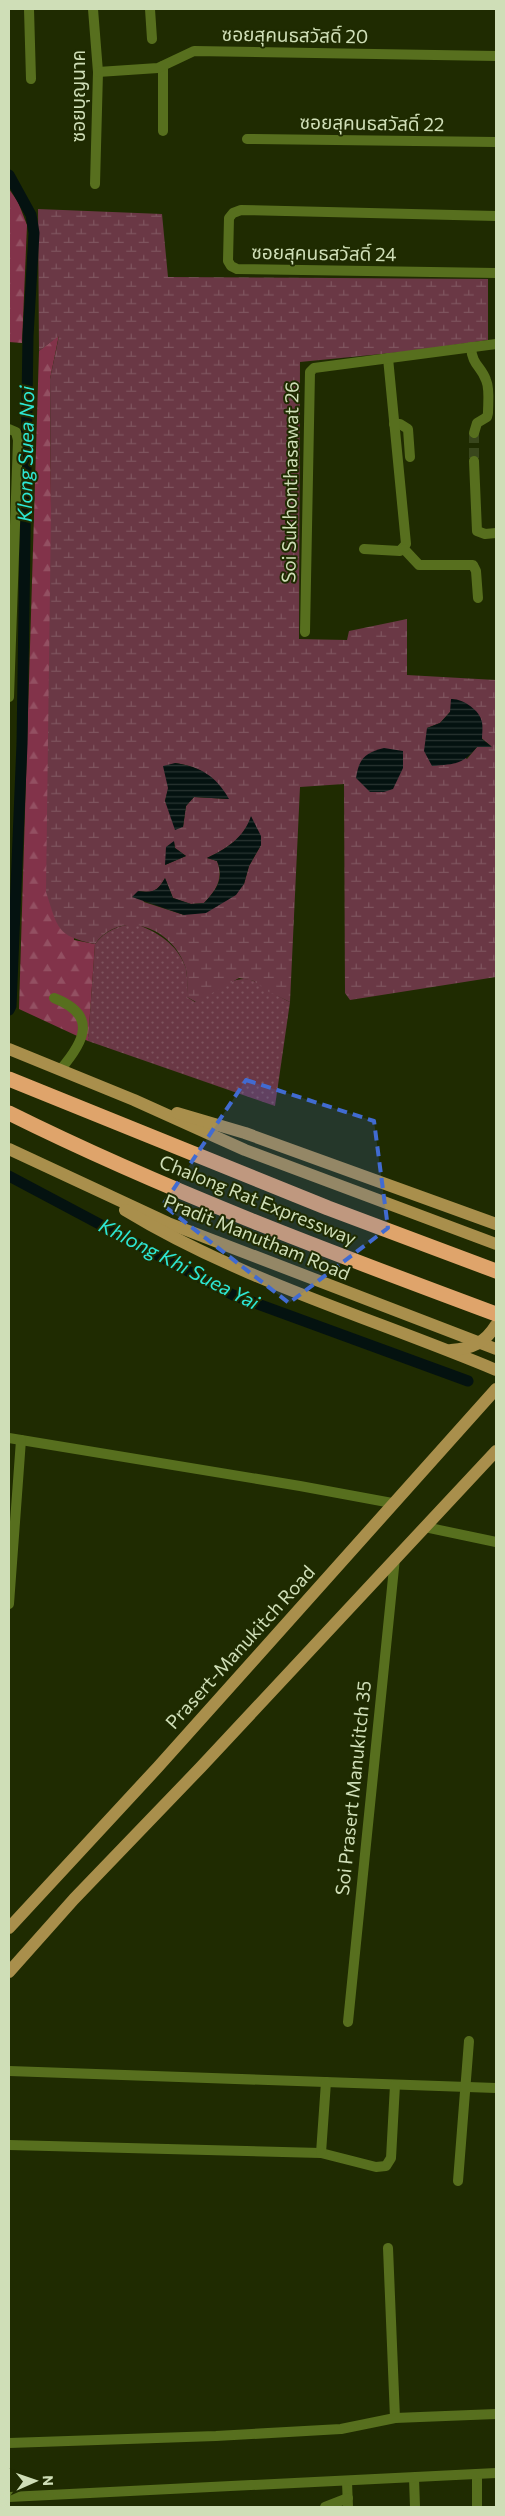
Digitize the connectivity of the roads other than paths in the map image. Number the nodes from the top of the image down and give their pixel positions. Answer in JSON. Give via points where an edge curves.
{"nodes":[{"id":1,"x":29,"y":9,"type":"edge"},
{"id":2,"x":93,"y":9,"type":"edge"},
{"id":3,"x":150,"y":9,"type":"edge"},
{"id":4,"x":152,"y":39,"type":"dead end"},
{"id":5,"x":496,"y":56,"type":"edge"},
{"id":6,"x":163,"y":66,"type":"junction"},
{"id":7,"x":98,"y":72,"type":"junction"},
{"id":8,"x":31,"y":79,"type":"dead end"},
{"id":9,"x":163,"y":131,"type":"dead end"},
{"id":10,"x":247,"y":138,"type":"dead end"},
{"id":11,"x":496,"y":142,"type":"edge"},
{"id":12,"x":95,"y":184,"type":"dead end"},
{"id":13,"x":496,"y":216,"type":"edge"},
{"id":14,"x":496,"y":273,"type":"edge"},
{"id":15,"x":496,"y":344,"type":"edge"},
{"id":16,"x":471,"y":347,"type":"junction"},
{"id":17,"x":388,"y":358,"type":"junction"},
{"id":18,"x":394,"y":424,"type":"junction"},
{"id":19,"x":9,"y":429,"type":"edge"},
{"id":20,"x":474,"y":432,"type":"tunnel mouth"},
{"id":21,"x":410,"y":457,"type":"dead end"},
{"id":22,"x":474,"y":461,"type":"tunnel mouth"},
{"id":23,"x":496,"y":533,"type":"edge"},
{"id":24,"x":12,"y":538,"type":"edge"},
{"id":25,"x":364,"y":548,"type":"dead end"},
{"id":26,"x":404,"y":549,"type":"junction"},
{"id":27,"x":478,"y":598,"type":"dead end"},
{"id":28,"x":10,"y":624,"type":"edge"},
{"id":29,"x":305,"y":632,"type":"dead end"},
{"id":30,"x":10,"y":661,"type":"edge"},
{"id":31,"x":9,"y":697,"type":"edge"},
{"id":32,"x":54,"y":998,"type":"dead end"},
{"id":33,"x":9,"y":1049,"type":"edge"},
{"id":34,"x":60,"y":1070,"type":"junction"},
{"id":35,"x":9,"y":1079,"type":"edge"},
{"id":36,"x":134,"y":1100,"type":"junction"},
{"id":37,"x":9,"y":1113,"type":"edge"},
{"id":38,"x":9,"y":1149,"type":"edge"},
{"id":39,"x":70,"y":1177,"type":"junction"},
{"id":40,"x":495,"y":1225,"type":"edge"},
{"id":41,"x":496,"y":1244,"type":"edge"},
{"id":42,"x":496,"y":1272,"type":"edge"},
{"id":43,"x":496,"y":1314,"type":"edge"},
{"id":44,"x":496,"y":1325,"type":"edge"},
{"id":45,"x":496,"y":1349,"type":"edge"},
{"id":46,"x":449,"y":1350,"type":"junction"},
{"id":47,"x":496,"y":1370,"type":"edge"},
{"id":48,"x":496,"y":1389,"type":"edge"},
{"id":49,"x":9,"y":1438,"type":"edge"},
{"id":50,"x":21,"y":1440,"type":"junction"},
{"id":51,"x":496,"y":1451,"type":"edge"},
{"id":52,"x":392,"y":1503,"type":"junction"},
{"id":53,"x":425,"y":1527,"type":"junction"},
{"id":54,"x":496,"y":1542,"type":"edge"},
{"id":55,"x":395,"y":1558,"type":"junction"},
{"id":56,"x":9,"y":1604,"type":"edge"},
{"id":57,"x":9,"y":1928,"type":"edge"},
{"id":58,"x":9,"y":1972,"type":"edge"},
{"id":59,"x":348,"y":2022,"type":"dead end"},
{"id":60,"x":469,"y":2041,"type":"dead end"},
{"id":61,"x":9,"y":2071,"type":"edge"},
{"id":62,"x":326,"y":2082,"type":"junction"},
{"id":63,"x":395,"y":2084,"type":"junction"},
{"id":64,"x":466,"y":2087,"type":"junction"},
{"id":65,"x":496,"y":2088,"type":"edge"},
{"id":66,"x":9,"y":2145,"type":"edge"},
{"id":67,"x":321,"y":2153,"type":"junction"},
{"id":68,"x":458,"y":2181,"type":"dead end"},
{"id":69,"x":388,"y":2248,"type":"dead end"},
{"id":70,"x":496,"y":2414,"type":"edge"},
{"id":71,"x":395,"y":2418,"type":"junction"},
{"id":72,"x":9,"y":2443,"type":"edge"},
{"id":73,"x":496,"y":2473,"type":"edge"},
{"id":74,"x":477,"y":2474,"type":"junction"},
{"id":75,"x":414,"y":2478,"type":"junction"},
{"id":76,"x":347,"y":2482,"type":"junction"},
{"id":77,"x":9,"y":2497,"type":"edge"},
{"id":78,"x":348,"y":2503,"type":"edge"},
{"id":79,"x":325,"y":2507,"type":"edge"},
{"id":80,"x":414,"y":2507,"type":"edge"},
{"id":81,"x":477,"y":2507,"type":"edge"}],
"edges":[{"from":1,"to":8,"type":"street"},
{"from":2,"to":7,"type":"street","name":"ซอยบุญนาค"},
{"from":3,"to":4,"type":"street"},
{"from":5,"to":6,"type":"street","name":"ซอยสุคนธสวัสดิ์ 20","via":[[194,51]]},
{"from":6,"to":7,"type":"street","name":"ซอยสุคนธสวัสดิ์ 20"},
{"from":6,"to":9,"type":"street"},
{"from":7,"to":12,"type":"street","name":"ซอยบุญนาค"},
{"from":10,"to":11,"type":"street","name":"ซอยสุคนธสวัสดิ์ 22"},
{"from":13,"to":14,"type":"street","name":"ซอยสุคนธสวัสดิ์ 24","via":[[241,210],[229,218],[228,261],[238,269]]},
{"from":15,"to":16,"type":"street","name":"Soi Sukhonthasawat 26"},
{"from":16,"to":17,"type":"street","name":"Soi Sukhonthasawat 26"},
{"from":16,"to":20,"type":"street","via":[[474,364],[488,384],[488,413],[477,423]]},
{"from":17,"to":18,"type":"street"},
{"from":17,"to":29,"type":"street","name":"Soi Sukhonthasawat 26","via":[[314,368],[310,372]]},
{"from":18,"to":21,"type":"street","via":[[408,429]]},
{"from":18,"to":26,"type":"street"},
{"from":19,"to":24,"type":"street","via":[[16,432],[18,440]]},
{"from":22,"to":23,"type":"street","via":[[477,531]]},
{"from":24,"to":28,"type":"street"},
{"from":25,"to":26,"type":"street","via":[[394,552]]},
{"from":26,"to":27,"type":"street","via":[[420,564],[473,565]]},
{"from":28,"to":30,"type":"street"},
{"from":30,"to":31,"type":"street"},
{"from":32,"to":34,"type":"street","via":[[78,1010],[84,1028],[78,1044]]},
{"from":33,"to":34,"type":"main road"},
{"from":34,"to":36,"type":"main road"},
{"from":35,"to":42,"type":"highway","name":"Chalong Rat Expressway"},
{"from":36,"to":40,"type":"main road","via":[[246,1134]]},
{"from":36,"to":41,"type":"main road","via":[[245,1150]]},
{"from":37,"to":43,"type":"highway","name":"Chalong Rat Expressway","via":[[169,1186],[323,1249]]},
{"from":38,"to":39,"type":"main road","name":"Pradit Manutham Road"},
{"from":39,"to":45,"type":"main road","name":"Pradit Manutham Road","via":[[168,1223]]},
{"from":39,"to":46,"type":"main road","via":[[162,1233],[282,1288]]},
{"from":44,"to":46,"type":"main road","via":[[484,1341],[471,1348]]},
{"from":46,"to":47,"type":"main road"},
{"from":48,"to":52,"type":"main road","name":"Prasert-Manukitch Road"},
{"from":49,"to":50,"type":"street"},
{"from":50,"to":52,"type":"street"},
{"from":50,"to":56,"type":"street"},
{"from":51,"to":53,"type":"main road"},
{"from":52,"to":57,"type":"main road","name":"Prasert-Manukitch Road","via":[[178,1745]]},
{"from":53,"to":54,"type":"street"},
{"from":53,"to":55,"type":"main road"},
{"from":55,"to":58,"type":"main road"},
{"from":55,"to":59,"type":"street","name":"Soi Prasert Manukitch 35"},
{"from":60,"to":64,"type":"street"},
{"from":61,"to":62,"type":"street"},
{"from":62,"to":63,"type":"street"},
{"from":62,"to":67,"type":"street"},
{"from":63,"to":64,"type":"street"},
{"from":63,"to":67,"type":"street","via":[[391,2158],[386,2166],[376,2167]]},
{"from":64,"to":65,"type":"street"},
{"from":64,"to":68,"type":"street"},
{"from":66,"to":67,"type":"street"},
{"from":69,"to":71,"type":"street"},
{"from":70,"to":71,"type":"street"},
{"from":71,"to":72,"type":"street","via":[[331,2430]]},
{"from":73,"to":74,"type":"street"},
{"from":74,"to":75,"type":"street"},
{"from":74,"to":81,"type":"street"},
{"from":75,"to":76,"type":"street"},
{"from":75,"to":80,"type":"street"},
{"from":76,"to":77,"type":"street"},
{"from":76,"to":78,"type":"street"},
{"from":78,"to":79,"type":"street"}]}
